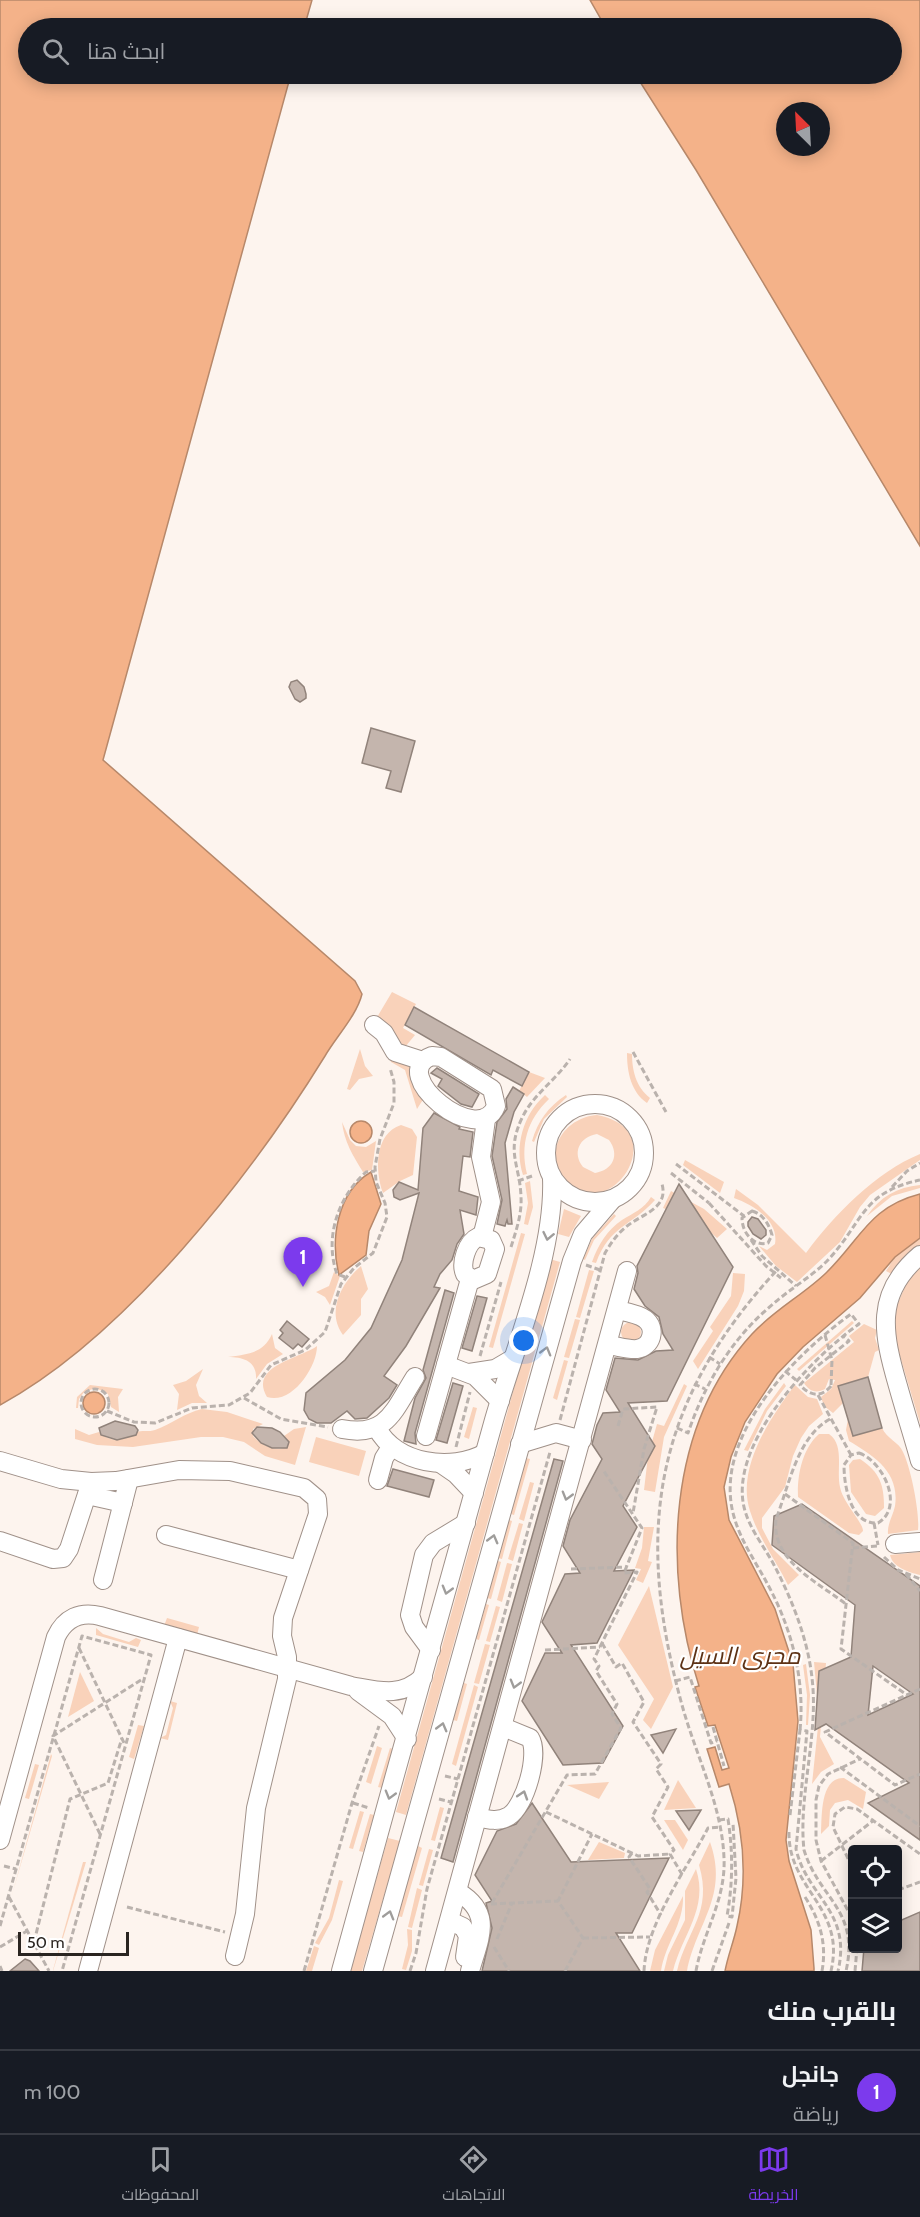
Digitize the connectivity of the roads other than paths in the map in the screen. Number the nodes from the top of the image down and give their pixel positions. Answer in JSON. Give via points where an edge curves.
{"nodes":[{"id":1,"x":374,"y":1025,"type":"dead end"},
{"id":2,"x":423,"y":1061,"type":"junction"},
{"id":3,"x":486,"y":1119,"type":"junction"},
{"id":4,"x":552,"y":1178,"type":"junction"},
{"id":5,"x":612,"y":1200,"type":"junction"},
{"id":6,"x":482,"y":1237,"type":"junction"},
{"id":7,"x":920,"y":1255,"type":"edge"},
{"id":8,"x":627,"y":1271,"type":"dead end"},
{"id":9,"x":470,"y":1279,"type":"junction"},
{"id":10,"x":617,"y":1310,"type":"junction"},
{"id":11,"x":608,"y":1345,"type":"junction"},
{"id":12,"x":512,"y":1359,"type":"junction"},
{"id":13,"x":446,"y":1365,"type":"junction"},
{"id":14,"x":473,"y":1374,"type":"junction"},
{"id":15,"x":415,"y":1377,"type":"dead end"},
{"id":16,"x":500,"y":1401,"type":"junction"},
{"id":17,"x":531,"y":1402,"type":"junction"},
{"id":18,"x":377,"y":1428,"type":"junction"},
{"id":19,"x":342,"y":1429,"type":"road end"},
{"id":20,"x":556,"y":1433,"type":"junction"},
{"id":21,"x":426,"y":1436,"type":"dead end"},
{"id":22,"x":582,"y":1440,"type":"junction"},
{"id":23,"x":520,"y":1444,"type":"junction"},
{"id":24,"x":392,"y":1447,"type":"junction"},
{"id":25,"x":485,"y":1453,"type":"junction"},
{"id":26,"x":0,"y":1461,"type":"edge"},
{"id":27,"x":920,"y":1461,"type":"edge"},
{"id":28,"x":445,"y":1464,"type":"junction"},
{"id":29,"x":129,"y":1479,"type":"junction"},
{"id":30,"x":378,"y":1480,"type":"dead end"},
{"id":31,"x":89,"y":1489,"type":"junction"},
{"id":32,"x":474,"y":1493,"type":"junction"},
{"id":33,"x":123,"y":1503,"type":"junction"},
{"id":34,"x":466,"y":1523,"type":"junction"},
{"id":35,"x":166,"y":1535,"type":"dead end"},
{"id":36,"x":0,"y":1541,"type":"edge"},
{"id":37,"x":920,"y":1542,"type":"edge"},
{"id":38,"x":895,"y":1544,"type":"road end"},
{"id":39,"x":299,"y":1570,"type":"junction"},
{"id":40,"x":103,"y":1580,"type":"dead end"},
{"id":41,"x":178,"y":1638,"type":"junction"},
{"id":42,"x":431,"y":1650,"type":"junction"},
{"id":43,"x":288,"y":1669,"type":"junction"},
{"id":44,"x":423,"y":1677,"type":"junction"},
{"id":45,"x":351,"y":1686,"type":"junction"},
{"id":46,"x":503,"y":1727,"type":"junction"},
{"id":47,"x":407,"y":1739,"type":"junction"},
{"id":48,"x":477,"y":1817,"type":"junction"},
{"id":49,"x":0,"y":1840,"type":"edge"},
{"id":50,"x":458,"y":1892,"type":"junction"},
{"id":51,"x":450,"y":1921,"type":"junction"},
{"id":52,"x":235,"y":1956,"type":"dead end"},
{"id":53,"x":88,"y":1971,"type":"edge"},
{"id":54,"x":341,"y":1971,"type":"edge"},
{"id":55,"x":373,"y":1971,"type":"edge"},
{"id":56,"x":435,"y":1971,"type":"edge"},
{"id":57,"x":461,"y":1971,"type":"edge"},
{"id":58,"x":470,"y":1971,"type":"edge"}],
"edges":[{"from":1,"to":2,"type":"street","via":[[381,1029],[395,1052]]},
{"from":2,"to":3,"type":"street","via":[[419,1076],[434,1100],[472,1120]]},
{"from":2,"to":3,"type":"street","via":[[441,1057],[492,1089],[496,1106]]},
{"from":3,"to":6,"type":"street","via":[[482,1157],[490,1202]]},
{"from":4,"to":5,"type":"street","via":[[578,1200]]},
{"from":4,"to":5,"type":"street","via":[[546,1159],[548,1139],[558,1121],[574,1108],[610,1106],[632,1120],[645,1155],[635,1182]]},
{"from":4,"to":12,"type":"street","one_way":true,"via":[[548,1236]]},
{"from":17,"to":5,"type":"street","one_way":true,"via":[[577,1247],[591,1221]]},
{"from":6,"to":9,"type":"street","via":[[472,1241],[463,1263],[463,1271]]},
{"from":6,"to":9,"type":"street","via":[[493,1241],[494,1254],[487,1275],[479,1280]]},
{"from":7,"to":27,"type":"street","via":[[901,1274],[894,1288],[884,1329]]},
{"from":8,"to":10,"type":"street"},
{"from":9,"to":13,"type":"street"},
{"from":10,"to":11,"type":"street"},
{"from":10,"to":11,"type":"street","via":[[644,1319],[651,1327],[652,1337],[636,1349]]},
{"from":11,"to":22,"type":"street"},
{"from":12,"to":14,"type":"street","via":[[495,1369]]},
{"from":12,"to":16,"type":"street"},
{"from":13,"to":14,"type":"street"},
{"from":13,"to":21,"type":"street"},
{"from":14,"to":16,"type":"street"},
{"from":15,"to":18,"type":"street","via":[[389,1418]]},
{"from":16,"to":25,"type":"street"},
{"from":17,"to":20,"type":"street"},
{"from":17,"to":23,"type":"street"},
{"from":18,"to":19,"type":"street","via":[[358,1432]]},
{"from":18,"to":24,"type":"street"},
{"from":20,"to":22,"type":"street"},
{"from":20,"to":23,"type":"street"},
{"from":22,"to":46,"type":"street","one_way":true},
{"from":55,"to":23,"type":"street","one_way":true},
{"from":24,"to":28,"type":"street"},
{"from":24,"to":30,"type":"street","via":[[384,1458]]},
{"from":25,"to":28,"type":"street","via":[[469,1461]]},
{"from":25,"to":32,"type":"street"},
{"from":26,"to":31,"type":"street"},
{"from":28,"to":32,"type":"street"},
{"from":29,"to":31,"type":"street"},
{"from":29,"to":33,"type":"street"},
{"from":29,"to":39,"type":"street","via":[[179,1470],[213,1469],[246,1473],[309,1490],[319,1509]]},
{"from":31,"to":33,"type":"street"},
{"from":31,"to":36,"type":"street","via":[[63,1558],[53,1559]]},
{"from":32,"to":34,"type":"street"},
{"from":33,"to":40,"type":"street"},
{"from":34,"to":42,"type":"street","one_way":true},
{"from":34,"to":42,"type":"street","via":[[433,1543],[424,1555],[410,1615]]},
{"from":35,"to":39,"type":"street"},
{"from":37,"to":38,"type":"street"},
{"from":39,"to":43,"type":"street","via":[[282,1627]]},
{"from":41,"to":43,"type":"street"},
{"from":41,"to":49,"type":"street","via":[[91,1614],[73,1617],[60,1629]]},
{"from":41,"to":53,"type":"street"},
{"from":42,"to":44,"type":"street"},
{"from":43,"to":45,"type":"street"},
{"from":43,"to":52,"type":"street","via":[[256,1808],[241,1936]]},
{"from":44,"to":45,"type":"street","via":[[398,1692]]},
{"from":44,"to":47,"type":"street"},
{"from":45,"to":47,"type":"street","via":[[385,1710]]},
{"from":46,"to":48,"type":"street"},
{"from":48,"to":46,"type":"street","one_way":true,"via":[[499,1820],[511,1815],[525,1790],[533,1743],[525,1734]]},
{"from":47,"to":54,"type":"street","one_way":true},
{"from":48,"to":50,"type":"street"},
{"from":50,"to":51,"type":"street"},
{"from":50,"to":58,"type":"street","via":[[471,1901],[481,1917]]},
{"from":51,"to":56,"type":"street"},
{"from":51,"to":57,"type":"street","via":[[463,1927],[468,1936]]}]}
